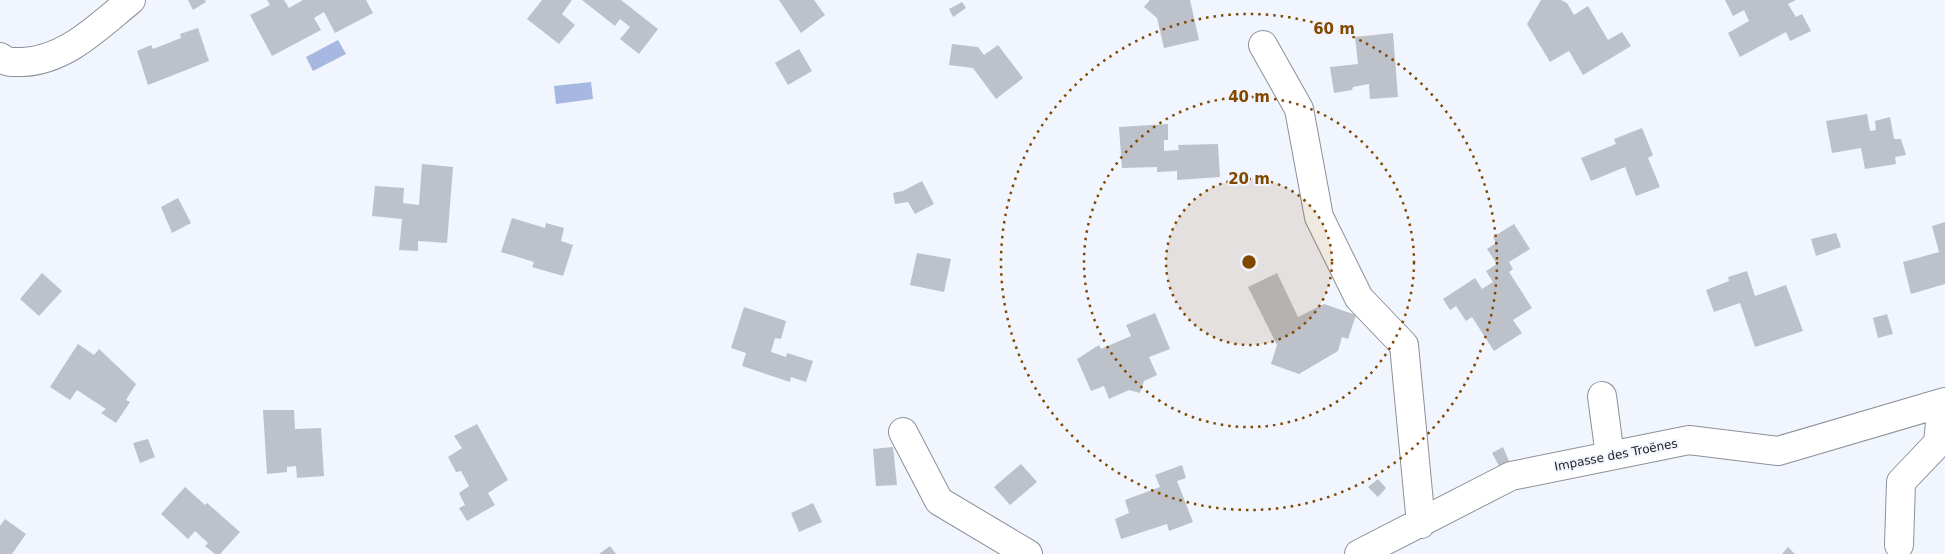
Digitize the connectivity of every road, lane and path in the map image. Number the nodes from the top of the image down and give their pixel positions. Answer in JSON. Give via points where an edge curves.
{"nodes":[{"id":1,"x":131,"y":0,"type":"edge"},
{"id":2,"x":1263,"y":45,"type":"dead end"},
{"id":3,"x":0,"y":57,"type":"edge"},
{"id":4,"x":1602,"y":396,"type":"dead end"},
{"id":5,"x":1943,"y":402,"type":"edge"},
{"id":6,"x":903,"y":432,"type":"dead end"},
{"id":7,"x":1610,"y":456,"type":"junction"},
{"id":8,"x":1421,"y":524,"type":"junction"},
{"id":9,"x":1899,"y":545,"type":"dead end"},
{"id":10,"x":1028,"y":554,"type":"edge"},
{"id":11,"x":1359,"y":554,"type":"edge"}],
"edges":[{"from":1,"to":3,"type":"street","via":[[75,44],[39,62],[7,62]]},
{"from":2,"to":8,"type":"street","via":[[1300,109],[1319,217],[1359,298],[1404,345]]},
{"from":4,"to":7,"type":"street"},
{"from":5,"to":7,"type":"street","name":"Impasse des Troënes","via":[[1778,451],[1689,440]]},
{"from":5,"to":9,"type":"street","via":[[1938,443],[1901,482]]},
{"from":6,"to":10,"type":"street","via":[[939,501]]},
{"from":7,"to":8,"type":"street","name":"Impasse des Troënes","via":[[1511,476]]},
{"from":8,"to":11,"type":"street","name":"Impasse des Troënes"}]}
